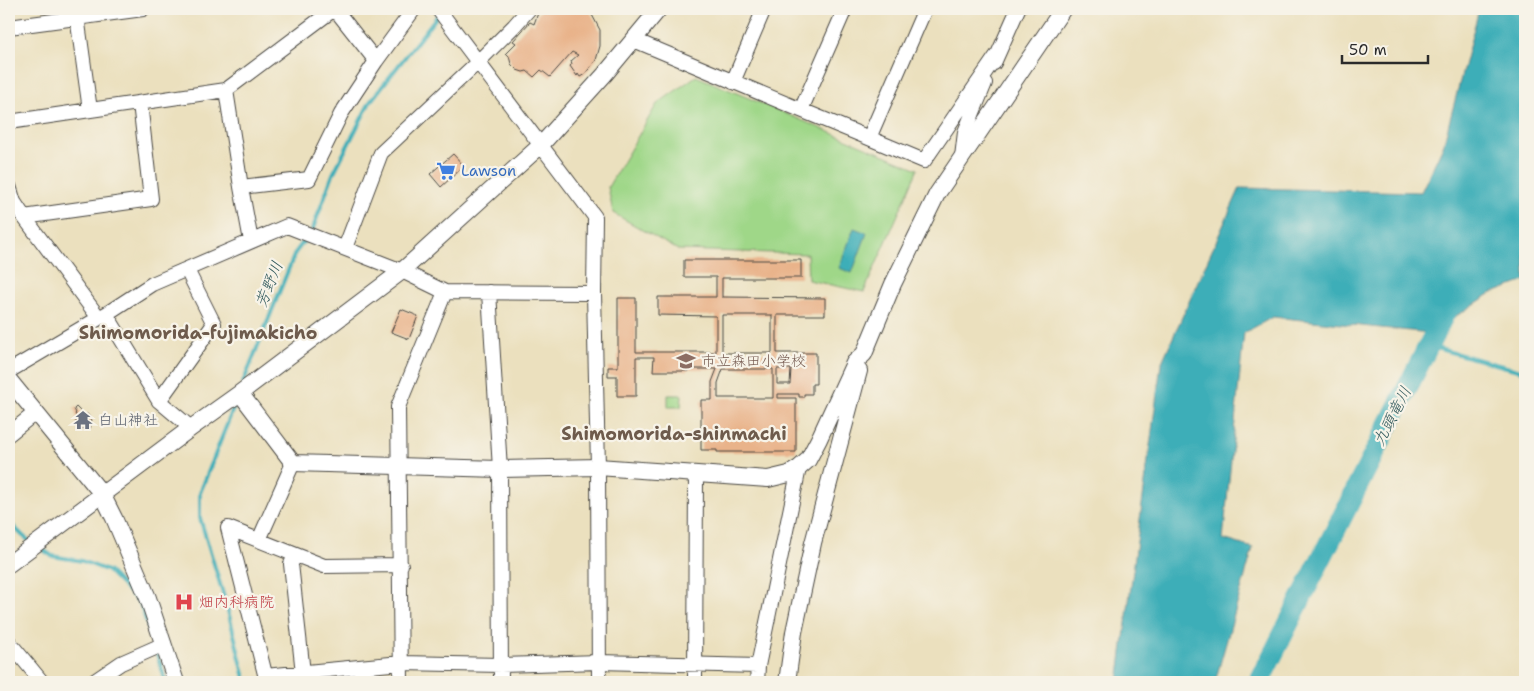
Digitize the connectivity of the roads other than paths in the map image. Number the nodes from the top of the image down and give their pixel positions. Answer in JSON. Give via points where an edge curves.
{"nodes":[{"id":1,"x":143,"y":9,"type":"edge"},
{"id":2,"x":335,"y":9,"type":"edge"},
{"id":3,"x":414,"y":9,"type":"edge"},
{"id":4,"x":438,"y":9,"type":"edge"},
{"id":5,"x":529,"y":9,"type":"edge"},
{"id":6,"x":659,"y":9,"type":"edge"},
{"id":7,"x":764,"y":9,"type":"edge"},
{"id":8,"x":845,"y":9,"type":"edge"},
{"id":9,"x":925,"y":9,"type":"edge"},
{"id":10,"x":1018,"y":9,"type":"edge"},
{"id":11,"x":1063,"y":9,"type":"edge"},
{"id":12,"x":76,"y":13,"type":"edge"},
{"id":13,"x":9,"y":27,"type":"edge"},
{"id":14,"x":634,"y":40,"type":"junction"},
{"id":15,"x":998,"y":55,"type":"junction"},
{"id":16,"x":376,"y":61,"type":"junction"},
{"id":17,"x":479,"y":61,"type":"junction"},
{"id":18,"x":733,"y":82,"type":"junction"},
{"id":19,"x":226,"y":90,"type":"junction"},
{"id":20,"x":140,"y":103,"type":"junction"},
{"id":21,"x":90,"y":110,"type":"junction"},
{"id":22,"x":801,"y":110,"type":"junction"},
{"id":23,"x":9,"y":122,"type":"edge"},
{"id":24,"x":869,"y":138,"type":"junction"},
{"id":25,"x":542,"y":145,"type":"junction"},
{"id":26,"x":962,"y":158,"type":"junction"},
{"id":27,"x":9,"y":186,"type":"edge"},
{"id":28,"x":241,"y":187,"type":"junction"},
{"id":29,"x":12,"y":204,"type":"edge"},
{"id":30,"x":24,"y":217,"type":"junction"},
{"id":31,"x":251,"y":241,"type":"junction"},
{"id":32,"x":345,"y":248,"type":"junction"},
{"id":33,"x":187,"y":270,"type":"junction"},
{"id":34,"x":402,"y":271,"type":"junction"},
{"id":35,"x":445,"y":292,"type":"junction"},
{"id":36,"x":489,"y":292,"type":"junction"},
{"id":37,"x":594,"y":293,"type":"junction"},
{"id":38,"x":103,"y":316,"type":"junction"},
{"id":39,"x":864,"y":354,"type":"junction"},
{"id":40,"x":9,"y":371,"type":"edge"},
{"id":41,"x":11,"y":386,"type":"edge"},
{"id":42,"x":240,"y":393,"type":"junction"},
{"id":43,"x":159,"y":401,"type":"junction"},
{"id":44,"x":36,"y":412,"type":"junction"},
{"id":45,"x":191,"y":428,"type":"junction"},
{"id":46,"x":9,"y":434,"type":"edge"},
{"id":47,"x":293,"y":463,"type":"junction"},
{"id":48,"x":399,"y":467,"type":"junction"},
{"id":49,"x":598,"y":467,"type":"junction"},
{"id":50,"x":799,"y":468,"type":"junction"},
{"id":51,"x":500,"y":470,"type":"junction"},
{"id":52,"x":696,"y":474,"type":"junction"},
{"id":53,"x":102,"y":494,"type":"junction"},
{"id":54,"x":259,"y":540,"type":"junction"},
{"id":55,"x":295,"y":554,"type":"junction"},
{"id":56,"x":9,"y":564,"type":"edge"},
{"id":57,"x":401,"y":565,"type":"junction"},
{"id":58,"x":9,"y":642,"type":"edge"},
{"id":59,"x":164,"y":644,"type":"junction"},
{"id":60,"x":599,"y":662,"type":"junction"},
{"id":61,"x":401,"y":663,"type":"junction"},
{"id":62,"x":695,"y":664,"type":"junction"},
{"id":63,"x":501,"y":665,"type":"junction"},
{"id":64,"x":758,"y":666,"type":"junction"},
{"id":65,"x":303,"y":672,"type":"junction"},
{"id":66,"x":266,"y":679,"type":"edge"},
{"id":67,"x":35,"y":680,"type":"edge"},
{"id":68,"x":93,"y":682,"type":"edge"},
{"id":69,"x":176,"y":682,"type":"edge"},
{"id":70,"x":401,"y":682,"type":"edge"},
{"id":71,"x":500,"y":682,"type":"edge"},
{"id":72,"x":598,"y":682,"type":"edge"},
{"id":73,"x":695,"y":682,"type":"edge"},
{"id":74,"x":757,"y":682,"type":"edge"},
{"id":75,"x":787,"y":682,"type":"edge"}],
"edges":[{"from":1,"to":12,"type":"street"},
{"from":2,"to":16,"type":"street"},
{"from":2,"to":19,"type":"street"},
{"from":3,"to":16,"type":"street"},
{"from":4,"to":17,"type":"street"},
{"from":5,"to":17,"type":"street"},
{"from":6,"to":14,"type":"street"},
{"from":7,"to":18,"type":"street"},
{"from":8,"to":22,"type":"street"},
{"from":9,"to":24,"type":"street"},
{"from":10,"to":15,"type":"street"},
{"from":11,"to":26,"type":"street"},
{"from":12,"to":13,"type":"street"},
{"from":12,"to":21,"type":"street"},
{"from":14,"to":18,"type":"street"},
{"from":14,"to":25,"type":"street"},
{"from":15,"to":24,"type":"street","via":[[924,161]]},
{"from":15,"to":26,"type":"street","via":[[965,132]]},
{"from":16,"to":28,"type":"street","via":[[341,114],[309,179]]},
{"from":17,"to":25,"type":"street"},
{"from":17,"to":32,"type":"street","via":[[380,153]]},
{"from":18,"to":22,"type":"street"},
{"from":19,"to":20,"type":"street"},
{"from":19,"to":28,"type":"street"},
{"from":20,"to":21,"type":"street"},
{"from":20,"to":30,"type":"street","via":[[151,199]]},
{"from":21,"to":23,"type":"street"},
{"from":22,"to":24,"type":"street"},
{"from":25,"to":34,"type":"street"},
{"from":25,"to":37,"type":"street","via":[[595,216]]},
{"from":26,"to":39,"type":"street","via":[[916,236]]},
{"from":27,"to":29,"type":"street"},
{"from":28,"to":31,"type":"street"},
{"from":29,"to":30,"type":"street"},
{"from":30,"to":38,"type":"street"},
{"from":31,"to":32,"type":"street","via":[[287,226]]},
{"from":31,"to":33,"type":"street"},
{"from":32,"to":34,"type":"street"},
{"from":33,"to":38,"type":"street","via":[[152,284]]},
{"from":33,"to":43,"type":"street","via":[[214,324]]},
{"from":34,"to":35,"type":"street"},
{"from":34,"to":42,"type":"street"},
{"from":35,"to":36,"type":"street"},
{"from":35,"to":48,"type":"street","via":[[398,407]]},
{"from":36,"to":37,"type":"street"},
{"from":36,"to":51,"type":"street"},
{"from":37,"to":49,"type":"street"},
{"from":38,"to":40,"type":"street"},
{"from":38,"to":43,"type":"street"},
{"from":39,"to":50,"type":"street","via":[[854,363],[819,439],[808,460]]},
{"from":39,"to":75,"type":"street","via":[[814,543],[794,632]]},
{"from":41,"to":44,"type":"street"},
{"from":42,"to":45,"type":"street"},
{"from":42,"to":47,"type":"street"},
{"from":43,"to":45,"type":"street"},
{"from":44,"to":46,"type":"street"},
{"from":44,"to":53,"type":"street"},
{"from":45,"to":53,"type":"street"},
{"from":47,"to":48,"type":"street"},
{"from":47,"to":54,"type":"street"},
{"from":48,"to":51,"type":"street"},
{"from":48,"to":57,"type":"street"},
{"from":49,"to":51,"type":"street"},
{"from":49,"to":52,"type":"street"},
{"from":49,"to":60,"type":"street"},
{"from":50,"to":52,"type":"street","via":[[768,479]]},
{"from":50,"to":64,"type":"street"},
{"from":51,"to":63,"type":"street"},
{"from":52,"to":62,"type":"street"},
{"from":53,"to":56,"type":"street"},
{"from":53,"to":59,"type":"street","via":[[148,598]]},
{"from":54,"to":55,"type":"street"},
{"from":54,"to":66,"type":"street","via":[[228,528]]},
{"from":55,"to":57,"type":"street","via":[[324,566]]},
{"from":55,"to":65,"type":"street","via":[[290,564]]},
{"from":57,"to":61,"type":"street"},
{"from":58,"to":67,"type":"street"},
{"from":59,"to":68,"type":"street","via":[[121,663]]},
{"from":59,"to":69,"type":"street"},
{"from":60,"to":62,"type":"street"},
{"from":60,"to":63,"type":"street"},
{"from":60,"to":72,"type":"street"},
{"from":61,"to":63,"type":"street"},
{"from":61,"to":65,"type":"street"},
{"from":61,"to":70,"type":"street"},
{"from":62,"to":64,"type":"street"},
{"from":62,"to":73,"type":"street"},
{"from":63,"to":71,"type":"street"},
{"from":64,"to":74,"type":"street"},
{"from":65,"to":66,"type":"street"}]}
